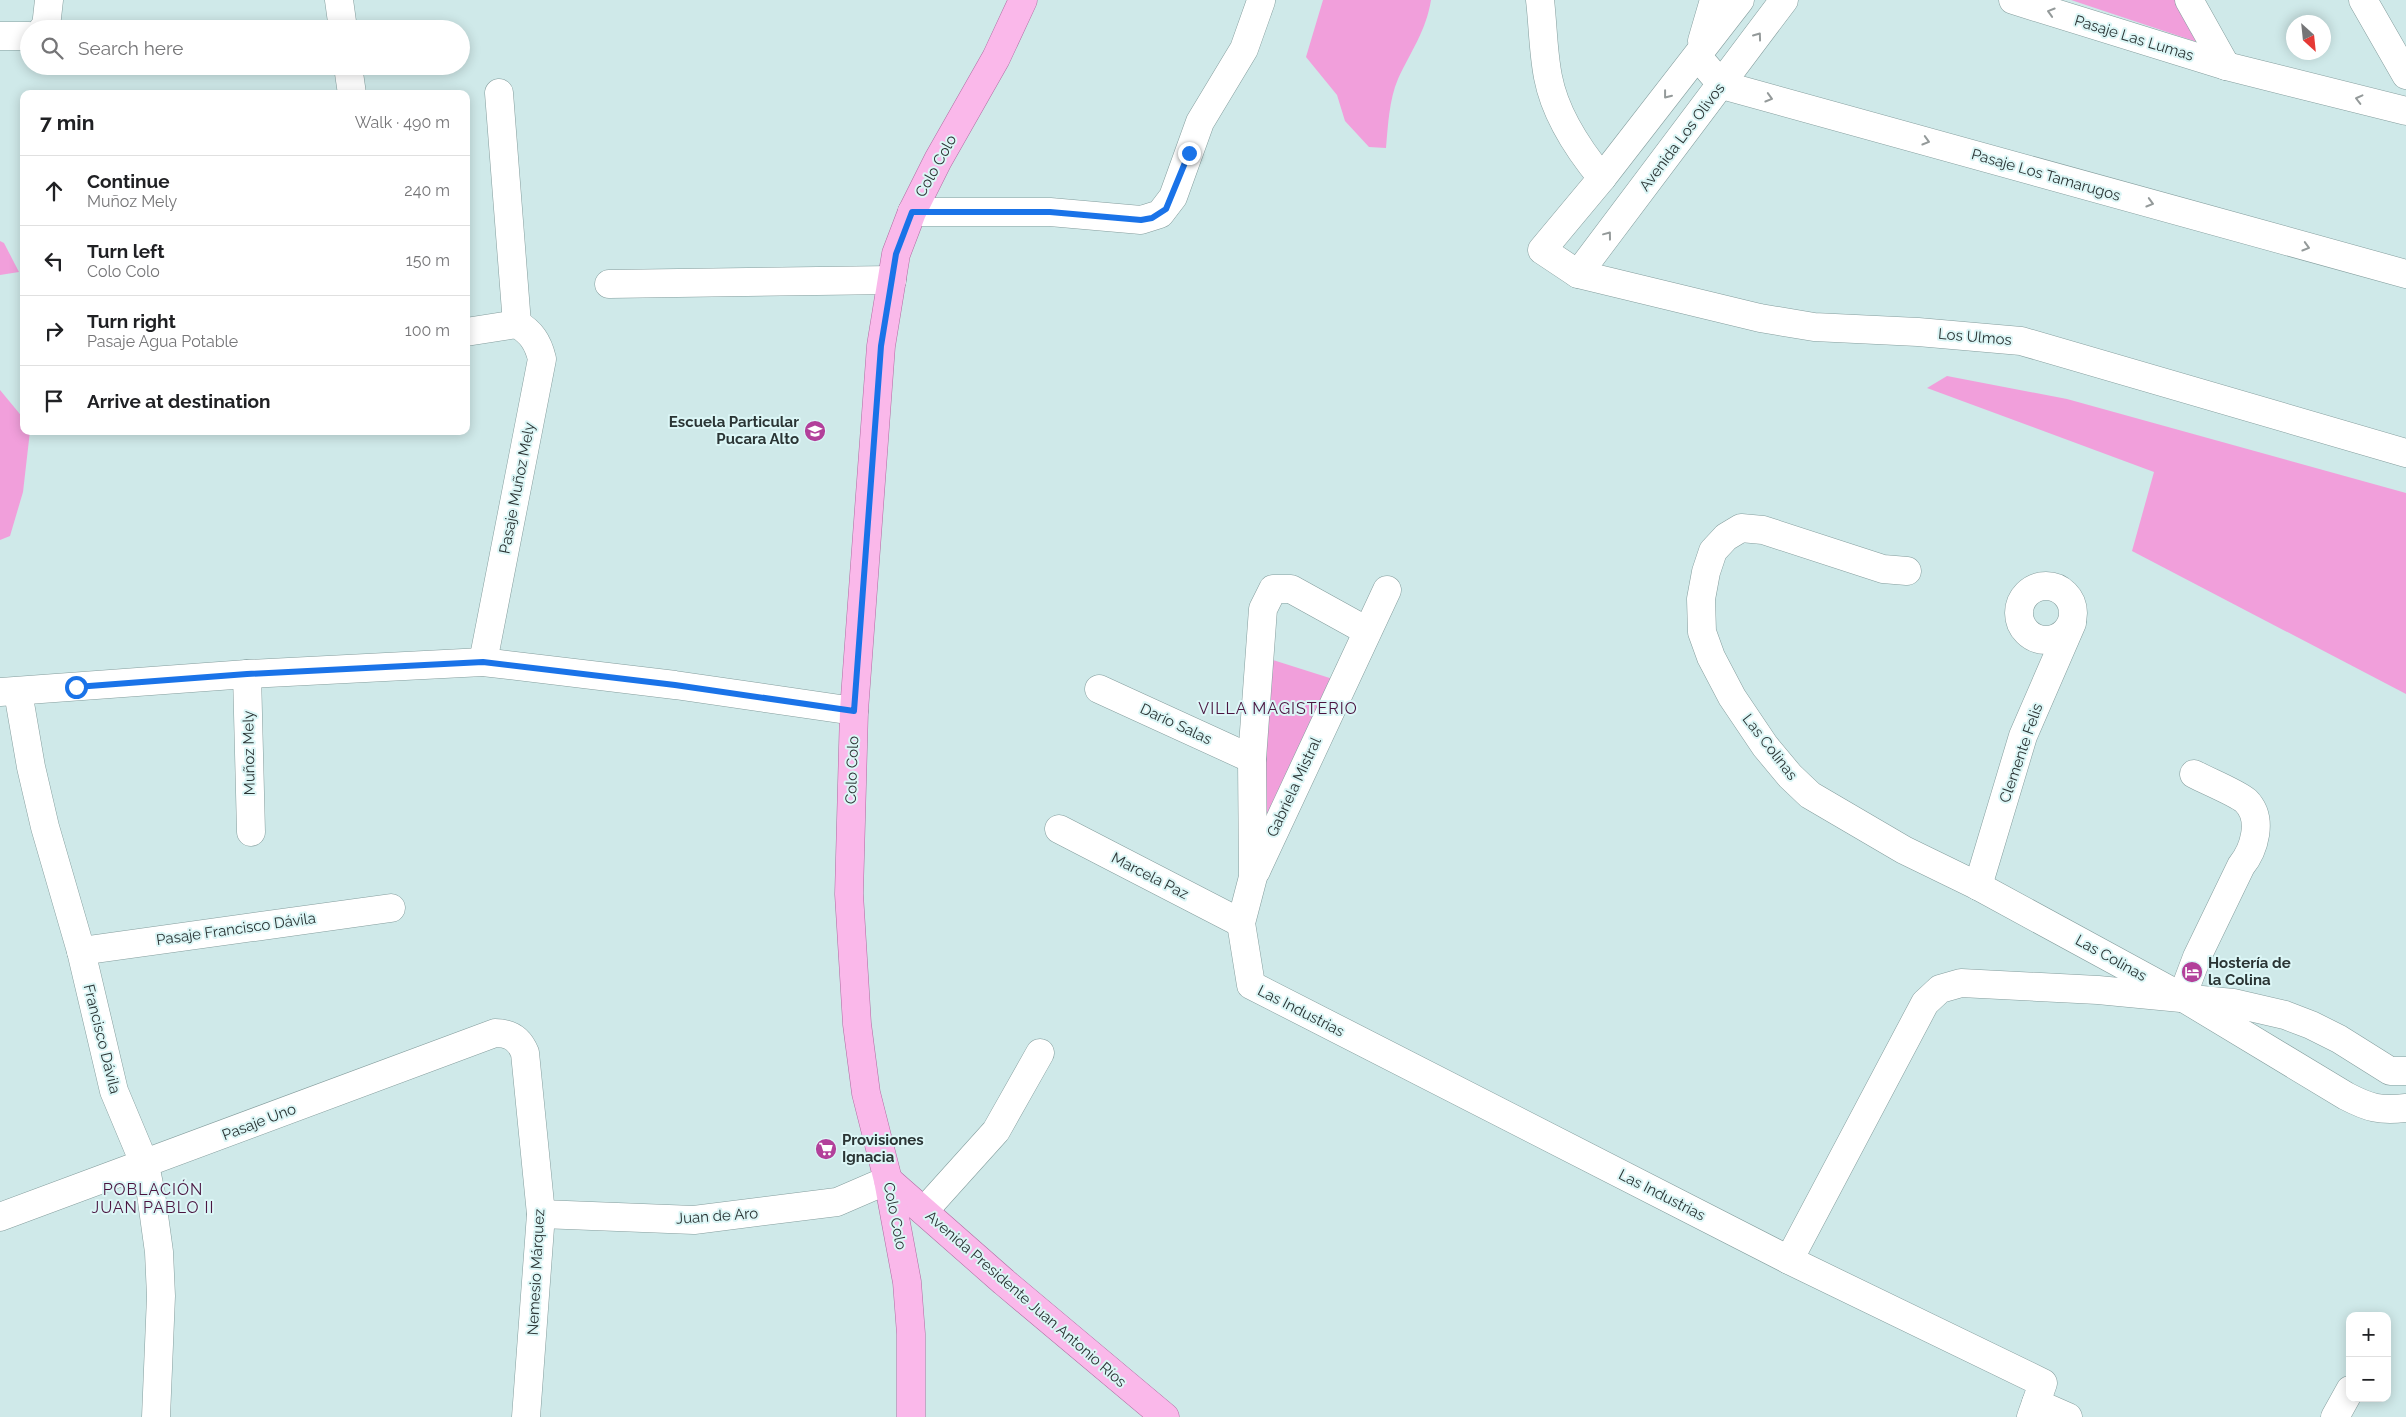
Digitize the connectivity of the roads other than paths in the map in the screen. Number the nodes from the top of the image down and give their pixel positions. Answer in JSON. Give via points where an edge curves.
{"nodes":[{"id":1,"x":49,"y":0,"type":"edge"},
{"id":2,"x":339,"y":0,"type":"edge"},
{"id":3,"x":1024,"y":0,"type":"edge"},
{"id":4,"x":1540,"y":0,"type":"edge"},
{"id":5,"x":1714,"y":0,"type":"edge"},
{"id":6,"x":1740,"y":0,"type":"edge"},
{"id":7,"x":1784,"y":0,"type":"edge"},
{"id":8,"x":2013,"y":0,"type":"edge"},
{"id":9,"x":2188,"y":0,"type":"edge"},
{"id":10,"x":2363,"y":0,"type":"edge"},
{"id":11,"x":1262,"y":1,"type":"dead end"},
{"id":12,"x":47,"y":20,"type":"edge"},
{"id":13,"x":342,"y":20,"type":"edge"},
{"id":14,"x":0,"y":36,"type":"edge"},
{"id":15,"x":20,"y":36,"type":"edge"},
{"id":16,"x":1698,"y":57,"type":"junction"},
{"id":17,"x":2226,"y":66,"type":"junction"},
{"id":18,"x":349,"y":75,"type":"edge"},
{"id":19,"x":2406,"y":75,"type":"edge"},
{"id":20,"x":1722,"y":85,"type":"junction"},
{"id":21,"x":351,"y":90,"type":"edge"},
{"id":22,"x":499,"y":92,"type":"dead end"},
{"id":23,"x":2406,"y":111,"type":"edge"},
{"id":24,"x":1602,"y":178,"type":"junction"},
{"id":25,"x":912,"y":212,"type":"junction"},
{"id":26,"x":1578,"y":274,"type":"junction"},
{"id":27,"x":2406,"y":274,"type":"edge"},
{"id":28,"x":892,"y":280,"type":"junction"},
{"id":29,"x":609,"y":284,"type":"dead end"},
{"id":30,"x":516,"y":324,"type":"junction"},
{"id":31,"x":470,"y":331,"type":"edge"},
{"id":32,"x":2406,"y":453,"type":"edge"},
{"id":33,"x":1907,"y":571,"type":"dead end"},
{"id":34,"x":1387,"y":590,"type":"dead end"},
{"id":35,"x":2072,"y":623,"type":"dead end"},
{"id":36,"x":1368,"y":631,"type":"junction"},
{"id":37,"x":483,"y":662,"type":"junction"},
{"id":38,"x":247,"y":674,"type":"junction"},
{"id":39,"x":1100,"y":689,"type":"dead end"},
{"id":40,"x":9,"y":692,"type":"edge"},
{"id":41,"x":854,"y":711,"type":"junction"},
{"id":42,"x":1252,"y":759,"type":"junction"},
{"id":43,"x":2194,"y":774,"type":"dead end"},
{"id":44,"x":1059,"y":830,"type":"dead end"},
{"id":45,"x":251,"y":832,"type":"dead end"},
{"id":46,"x":1253,"y":877,"type":"junction"},
{"id":47,"x":1978,"y":886,"type":"junction"},
{"id":48,"x":391,"y":908,"type":"dead end"},
{"id":49,"x":1240,"y":923,"type":"junction"},
{"id":50,"x":81,"y":951,"type":"junction"},
{"id":51,"x":2182,"y":997,"type":"junction"},
{"id":52,"x":517,"y":1039,"type":"joint"},
{"id":53,"x":1040,"y":1053,"type":"dead end"},
{"id":54,"x":2406,"y":1071,"type":"edge"},
{"id":55,"x":2406,"y":1108,"type":"edge"},
{"id":56,"x":145,"y":1165,"type":"junction"},
{"id":57,"x":888,"y":1180,"type":"junction"},
{"id":58,"x":924,"y":1211,"type":"junction"},
{"id":59,"x":541,"y":1214,"type":"junction"},
{"id":60,"x":0,"y":1217,"type":"edge"},
{"id":61,"x":1789,"y":1260,"type":"junction"},
{"id":62,"x":2346,"y":1397,"type":"edge"},
{"id":63,"x":2033,"y":1410,"type":"edge"},
{"id":64,"x":156,"y":1417,"type":"edge"},
{"id":65,"x":526,"y":1417,"type":"edge"},
{"id":66,"x":911,"y":1417,"type":"edge"},
{"id":67,"x":1165,"y":1417,"type":"edge"},
{"id":68,"x":2068,"y":1417,"type":"edge"},
{"id":69,"x":2335,"y":1417,"type":"edge"}],
"edges":[{"from":1,"to":12,"type":"street"},
{"from":2,"to":13,"type":"street"},
{"from":3,"to":25,"type":"main road","name":"Colo Colo"},
{"from":4,"to":24,"type":"street","via":[[1548,78],[1556,102],[1577,144]]},
{"from":5,"to":16,"type":"street"},
{"from":6,"to":16,"type":"street"},
{"from":20,"to":7,"type":"street","name":"Avenida Los Olivos","one_way":true},
{"from":17,"to":8,"type":"street","name":"Pasaje Las Lumas","one_way":true},
{"from":9,"to":17,"type":"street","name":"Pasaje Las Lumas"},
{"from":10,"to":19,"type":"street"},
{"from":11,"to":25,"type":"street","via":[[1244,49],[1200,122],[1173,197],[1160,214],[1141,220],[1050,212]]},
{"from":14,"to":15,"type":"street"},
{"from":16,"to":20,"type":"street"},
{"from":16,"to":24,"type":"street","one_way":true},
{"from":23,"to":17,"type":"street","name":"Pasaje Las Lumas","one_way":true},
{"from":18,"to":21,"type":"street"},
{"from":26,"to":20,"type":"street","name":"Avenida Los Olivos","one_way":true},
{"from":20,"to":27,"type":"street","name":"Pasaje Los Tamarugos","one_way":true},
{"from":22,"to":30,"type":"street"},
{"from":24,"to":26,"type":"street","name":"Los Ulmos","via":[[1542,250]]},
{"from":25,"to":28,"type":"main road","name":"Colo Colo","via":[[896,254]]},
{"from":26,"to":32,"type":"street","name":"Los Ulmos","via":[[1760,318],[1814,327],[1918,332],[2021,342]]},
{"from":28,"to":29,"type":"street"},
{"from":28,"to":41,"type":"main road","name":"Colo Colo","via":[[881,346]]},
{"from":30,"to":31,"type":"street"},
{"from":30,"to":37,"type":"street","name":"Pasaje Muñoz Mely","via":[[530,333],[542,359]]},
{"from":33,"to":47,"type":"street","name":"Las Colinas","via":[[1883,569],[1763,530],[1741,528],[1726,537],[1713,551],[1701,598],[1702,632],[1732,697],[1765,746],[1810,795],[1904,850]]},
{"from":34,"to":36,"type":"street","name":"Gabriela Mistral"},
{"from":35,"to":47,"type":"street","name":"Clemente Felis","via":[[2024,736]]},
{"from":36,"to":42,"type":"street","via":[[1291,589],[1273,588],[1263,609]]},
{"from":36,"to":46,"type":"street","name":"Gabriela Mistral"},
{"from":37,"to":38,"type":"street"},
{"from":37,"to":41,"type":"street"},
{"from":38,"to":40,"type":"street"},
{"from":38,"to":45,"type":"street","name":"Muñoz Mely"},
{"from":39,"to":42,"type":"street","name":"Darío Salas"},
{"from":40,"to":50,"type":"street","name":"Francisco Dávila"},
{"from":41,"to":57,"type":"main road","name":"Colo Colo","via":[[849,894],[857,1024],[866,1093]]},
{"from":42,"to":46,"type":"street"},
{"from":43,"to":51,"type":"street","via":[[2246,801],[2254,818],[2255,837],[2248,858],[2241,866],[2197,957]]},
{"from":44,"to":49,"type":"street","name":"Marcela Paz"},
{"from":46,"to":49,"type":"street"},
{"from":47,"to":51,"type":"street","name":"Las Colinas"},
{"from":48,"to":50,"type":"street","name":"Pasaje Francisco Dávila"},
{"from":49,"to":61,"type":"street","name":"Las Industrias","via":[[1251,986]]},
{"from":50,"to":56,"type":"street","name":"Francisco Dávila","via":[[114,1091]]},
{"from":51,"to":54,"type":"street","via":[[2233,1003],[2285,1016],[2339,1039],[2390,1071]]},
{"from":51,"to":55,"type":"street","name":"Las Colinas","via":[[2365,1106],[2385,1111]]},
{"from":51,"to":61,"type":"street","name":"Las Colinas","via":[[1972,983],[1940,989],[1922,1007]]},
{"from":52,"to":56,"type":"street","name":"Pasaje Uno","via":[[495,1033]]},
{"from":52,"to":59,"type":"street","name":"Nemesio Márquez","via":[[525,1053]]},
{"from":53,"to":58,"type":"street","via":[[1022,1090],[996,1131]]},
{"from":56,"to":60,"type":"street","name":"Pasaje Uno"},
{"from":56,"to":64,"type":"street","name":"Francisco Dávila","via":[[156,1223],[160,1279]]},
{"from":57,"to":58,"type":"main road","name":"Avenida Presidente Juan Antonio Ríos"},
{"from":57,"to":59,"type":"street","name":"Juan de Aro","via":[[837,1202],[694,1220]]},
{"from":57,"to":66,"type":"main road","name":"Colo Colo","via":[[907,1282]]},
{"from":58,"to":67,"type":"main road","name":"Avenida Presidente Juan Antonio Ríos"},
{"from":59,"to":65,"type":"street","name":"Nemesio Márquez"},
{"from":61,"to":63,"type":"street","name":"Las Industrias","via":[[2043,1383]]},
{"from":62,"to":69,"type":"street"},
{"from":63,"to":68,"type":"street"}]}
